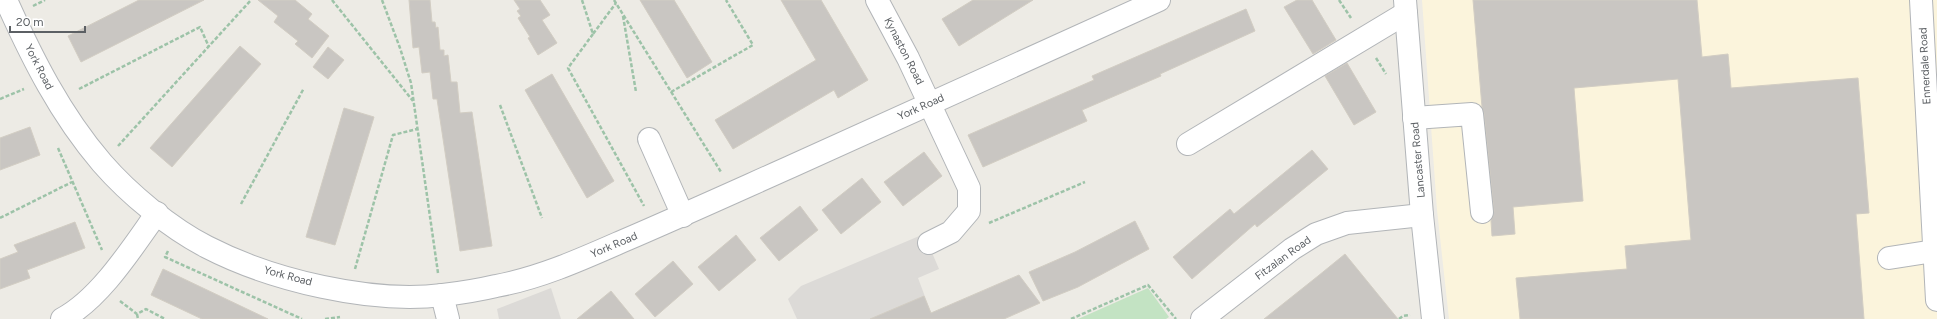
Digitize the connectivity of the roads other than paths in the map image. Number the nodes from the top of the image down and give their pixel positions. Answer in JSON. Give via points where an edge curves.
{"nodes":[{"id":1,"x":6,"y":0,"type":"edge"},
{"id":2,"x":877,"y":0,"type":"edge"},
{"id":3,"x":1159,"y":0,"type":"edge"},
{"id":4,"x":1921,"y":0,"type":"edge"},
{"id":5,"x":1405,"y":6,"type":"edge"},
{"id":6,"x":930,"y":103,"type":"junction"},
{"id":7,"x":1414,"y":118,"type":"junction"},
{"id":8,"x":649,"y":139,"type":"dead end"},
{"id":9,"x":1188,"y":144,"type":"dead end"},
{"id":10,"x":1482,"y":212,"type":"dead end"},
{"id":11,"x":157,"y":213,"type":"junction"},
{"id":12,"x":1935,"y":213,"type":"edge"},
{"id":13,"x":1422,"y":215,"type":"junction"},
{"id":14,"x":683,"y":216,"type":"junction"},
{"id":15,"x":929,"y":243,"type":"dead end"},
{"id":16,"x":1934,"y":251,"type":"junction"},
{"id":17,"x":1890,"y":258,"type":"dead end"},
{"id":18,"x":442,"y":296,"type":"junction"},
{"id":19,"x":1937,"y":300,"type":"edge"},
{"id":20,"x":62,"y":319,"type":"edge"},
{"id":21,"x":448,"y":319,"type":"edge"},
{"id":22,"x":1202,"y":319,"type":"edge"},
{"id":23,"x":1433,"y":319,"type":"edge"}],
"edges":[{"from":1,"to":11,"type":"street","name":"York Road","via":[[44,80],[57,100],[102,163]]},
{"from":2,"to":6,"type":"street","name":"Kynaston Road"},
{"from":3,"to":6,"type":"street","name":"York Road"},
{"from":4,"to":12,"type":"street","name":"Ennerdale Road"},
{"from":5,"to":7,"type":"street","name":"Lancaster Road"},
{"from":5,"to":9,"type":"street"},
{"from":6,"to":14,"type":"street","name":"York Road"},
{"from":6,"to":15,"type":"street","name":"Kynaston Road","via":[[969,188],[969,211],[952,232]]},
{"from":7,"to":10,"type":"street","via":[[1472,114]]},
{"from":7,"to":13,"type":"street","name":"Lancaster Road"},
{"from":8,"to":14,"type":"street"},
{"from":11,"to":18,"type":"street","name":"York Road","via":[[207,247],[292,279],[349,291],[390,296]]},
{"from":11,"to":20,"type":"street","via":[[106,280],[72,314]]},
{"from":12,"to":16,"type":"street","name":"Ennerdale Road"},
{"from":13,"to":22,"type":"street","name":"Fitzalan Road","via":[[1347,223],[1316,234],[1292,249]]},
{"from":13,"to":23,"type":"street","name":"Lancaster Road"},
{"from":14,"to":18,"type":"street","name":"York Road","via":[[558,269],[498,286]]},
{"from":16,"to":17,"type":"street"},
{"from":16,"to":19,"type":"street","name":"Ennerdale Road"},
{"from":18,"to":21,"type":"street"}]}
